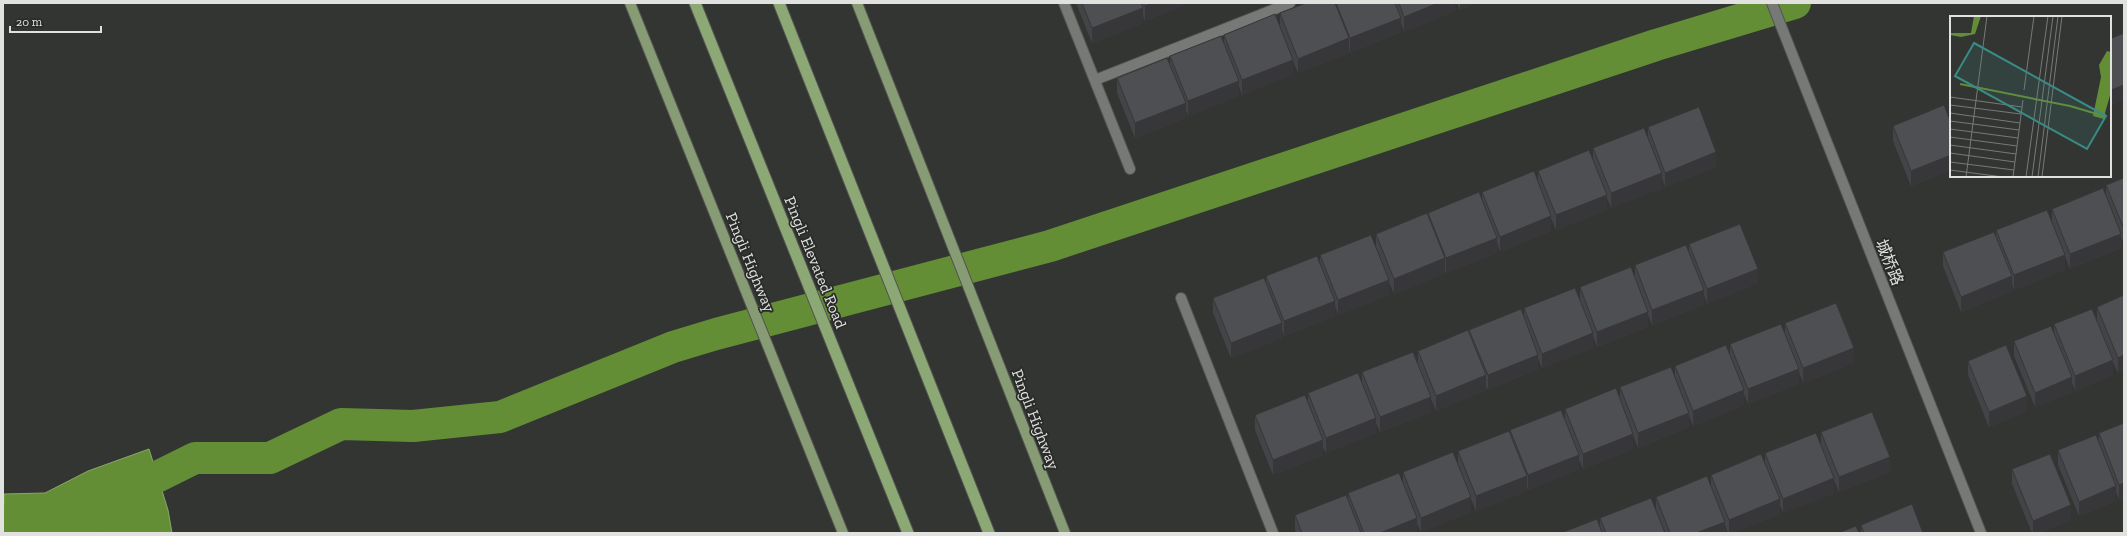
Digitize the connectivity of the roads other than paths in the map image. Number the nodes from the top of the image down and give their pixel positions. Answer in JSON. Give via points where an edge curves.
{"nodes":[{"id":1,"x":630,"y":3,"type":"edge"},
{"id":2,"x":695,"y":3,"type":"edge"},
{"id":3,"x":779,"y":3,"type":"edge"},
{"id":4,"x":857,"y":3,"type":"edge"},
{"id":5,"x":1064,"y":3,"type":"edge"},
{"id":6,"x":1290,"y":3,"type":"edge"},
{"id":7,"x":1772,"y":3,"type":"edge"},
{"id":8,"x":1095,"y":80,"type":"junction"},
{"id":9,"x":1130,"y":169,"type":"dead end"},
{"id":10,"x":1181,"y":298,"type":"dead end"},
{"id":11,"x":843,"y":533,"type":"edge"},
{"id":12,"x":908,"y":533,"type":"edge"},
{"id":13,"x":989,"y":533,"type":"edge"},
{"id":14,"x":1065,"y":533,"type":"edge"},
{"id":15,"x":1273,"y":533,"type":"edge"},
{"id":16,"x":1981,"y":533,"type":"edge"}],
"edges":[{"from":1,"to":11,"type":"main road","name":"Pingli Highway"},
{"from":2,"to":12,"type":"highway","name":"Pingli Elevated Road"},
{"from":3,"to":13,"type":"highway"},
{"from":4,"to":14,"type":"main road","name":"Pingli Highway"},
{"from":5,"to":8,"type":"street"},
{"from":6,"to":8,"type":"street"},
{"from":7,"to":16,"type":"street","name":"城桥路"},
{"from":8,"to":9,"type":"street"},
{"from":10,"to":15,"type":"street"}]}
